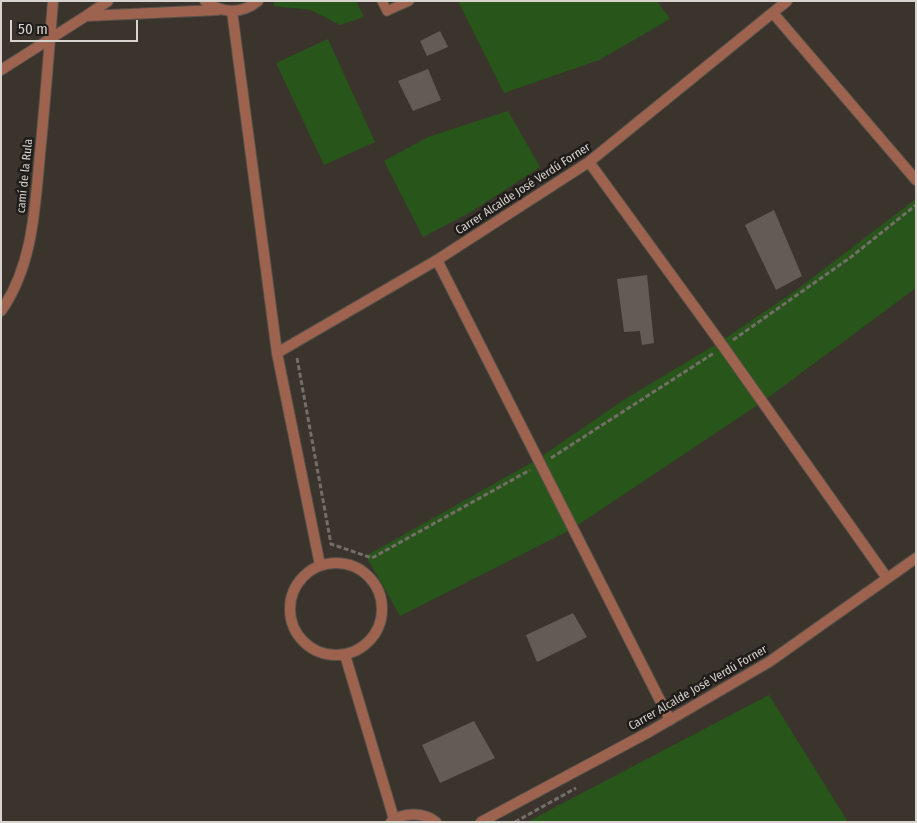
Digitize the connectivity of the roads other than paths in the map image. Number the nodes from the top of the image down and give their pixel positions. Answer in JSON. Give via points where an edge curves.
{"nodes":[{"id":1,"x":53,"y":1,"type":"edge"},
{"id":2,"x":108,"y":1,"type":"edge"},
{"id":3,"x":204,"y":1,"type":"edge"},
{"id":4,"x":258,"y":1,"type":"edge"},
{"id":5,"x":382,"y":1,"type":"edge"},
{"id":6,"x":409,"y":1,"type":"edge"},
{"id":7,"x":787,"y":1,"type":"edge"},
{"id":8,"x":218,"y":10,"type":"junction"},
{"id":9,"x":232,"y":11,"type":"junction"},
{"id":10,"x":773,"y":13,"type":"junction"},
{"id":11,"x":86,"y":16,"type":"junction"},
{"id":12,"x":52,"y":38,"type":"junction"},
{"id":13,"x":1,"y":70,"type":"edge"},
{"id":14,"x":589,"y":162,"type":"junction"},
{"id":15,"x":916,"y":180,"type":"edge"},
{"id":16,"x":437,"y":260,"type":"junction"},
{"id":17,"x":1,"y":311,"type":"edge"},
{"id":18,"x":277,"y":353,"type":"junction"},
{"id":19,"x":916,"y":558,"type":"edge"},
{"id":20,"x":320,"y":565,"type":"junction"},
{"id":21,"x":887,"y":578,"type":"junction"},
{"id":22,"x":345,"y":655,"type":"junction"},
{"id":23,"x":670,"y":720,"type":"junction"},
{"id":24,"x":392,"y":820,"type":"edge"},
{"id":25,"x":436,"y":822,"type":"edge"},
{"id":26,"x":481,"y":822,"type":"edge"}],
"edges":[{"from":1,"to":12,"type":"street","name":"camí de la Rula"},
{"from":2,"to":11,"type":"street"},
{"from":3,"to":8,"type":"street"},
{"from":4,"to":9,"type":"street","via":[[251,7]]},
{"from":5,"to":6,"type":"lane","via":[[388,11]]},
{"from":7,"to":10,"type":"street","name":"Carrer Alcalde José Verdú Forner"},
{"from":8,"to":9,"type":"street"},
{"from":8,"to":11,"type":"street"},
{"from":9,"to":18,"type":"street"},
{"from":10,"to":14,"type":"street","name":"Carrer Alcalde José Verdú Forner"},
{"from":10,"to":15,"type":"street"},
{"from":11,"to":12,"type":"street"},
{"from":12,"to":13,"type":"street"},
{"from":12,"to":17,"type":"street","name":"camí de la Rula","via":[[32,236],[14,293]]},
{"from":14,"to":16,"type":"street","name":"Carrer Alcalde José Verdú Forner"},
{"from":14,"to":21,"type":"street"},
{"from":16,"to":18,"type":"street","name":"Carrer Alcalde José Verdú Forner"},
{"from":16,"to":23,"type":"street"},
{"from":18,"to":20,"type":"street"},
{"from":19,"to":21,"type":"street","name":"Carrer Alcalde José Verdú Forner"},
{"from":20,"to":22,"type":"street","via":[[307,572],[297,584],[290,598],[290,614],[302,641],[322,653]]},
{"from":20,"to":22,"type":"street","via":[[335,562],[351,565],[375,583],[381,597],[383,612],[379,627],[365,645]]},
{"from":21,"to":23,"type":"street","name":"Carrer Alcalde José Verdú Forner","via":[[769,662]]},
{"from":22,"to":24,"type":"street"},
{"from":23,"to":26,"type":"street","name":"Carrer Alcalde José Verdú Forner"},
{"from":24,"to":25,"type":"street","via":[[420,815]]}]}
